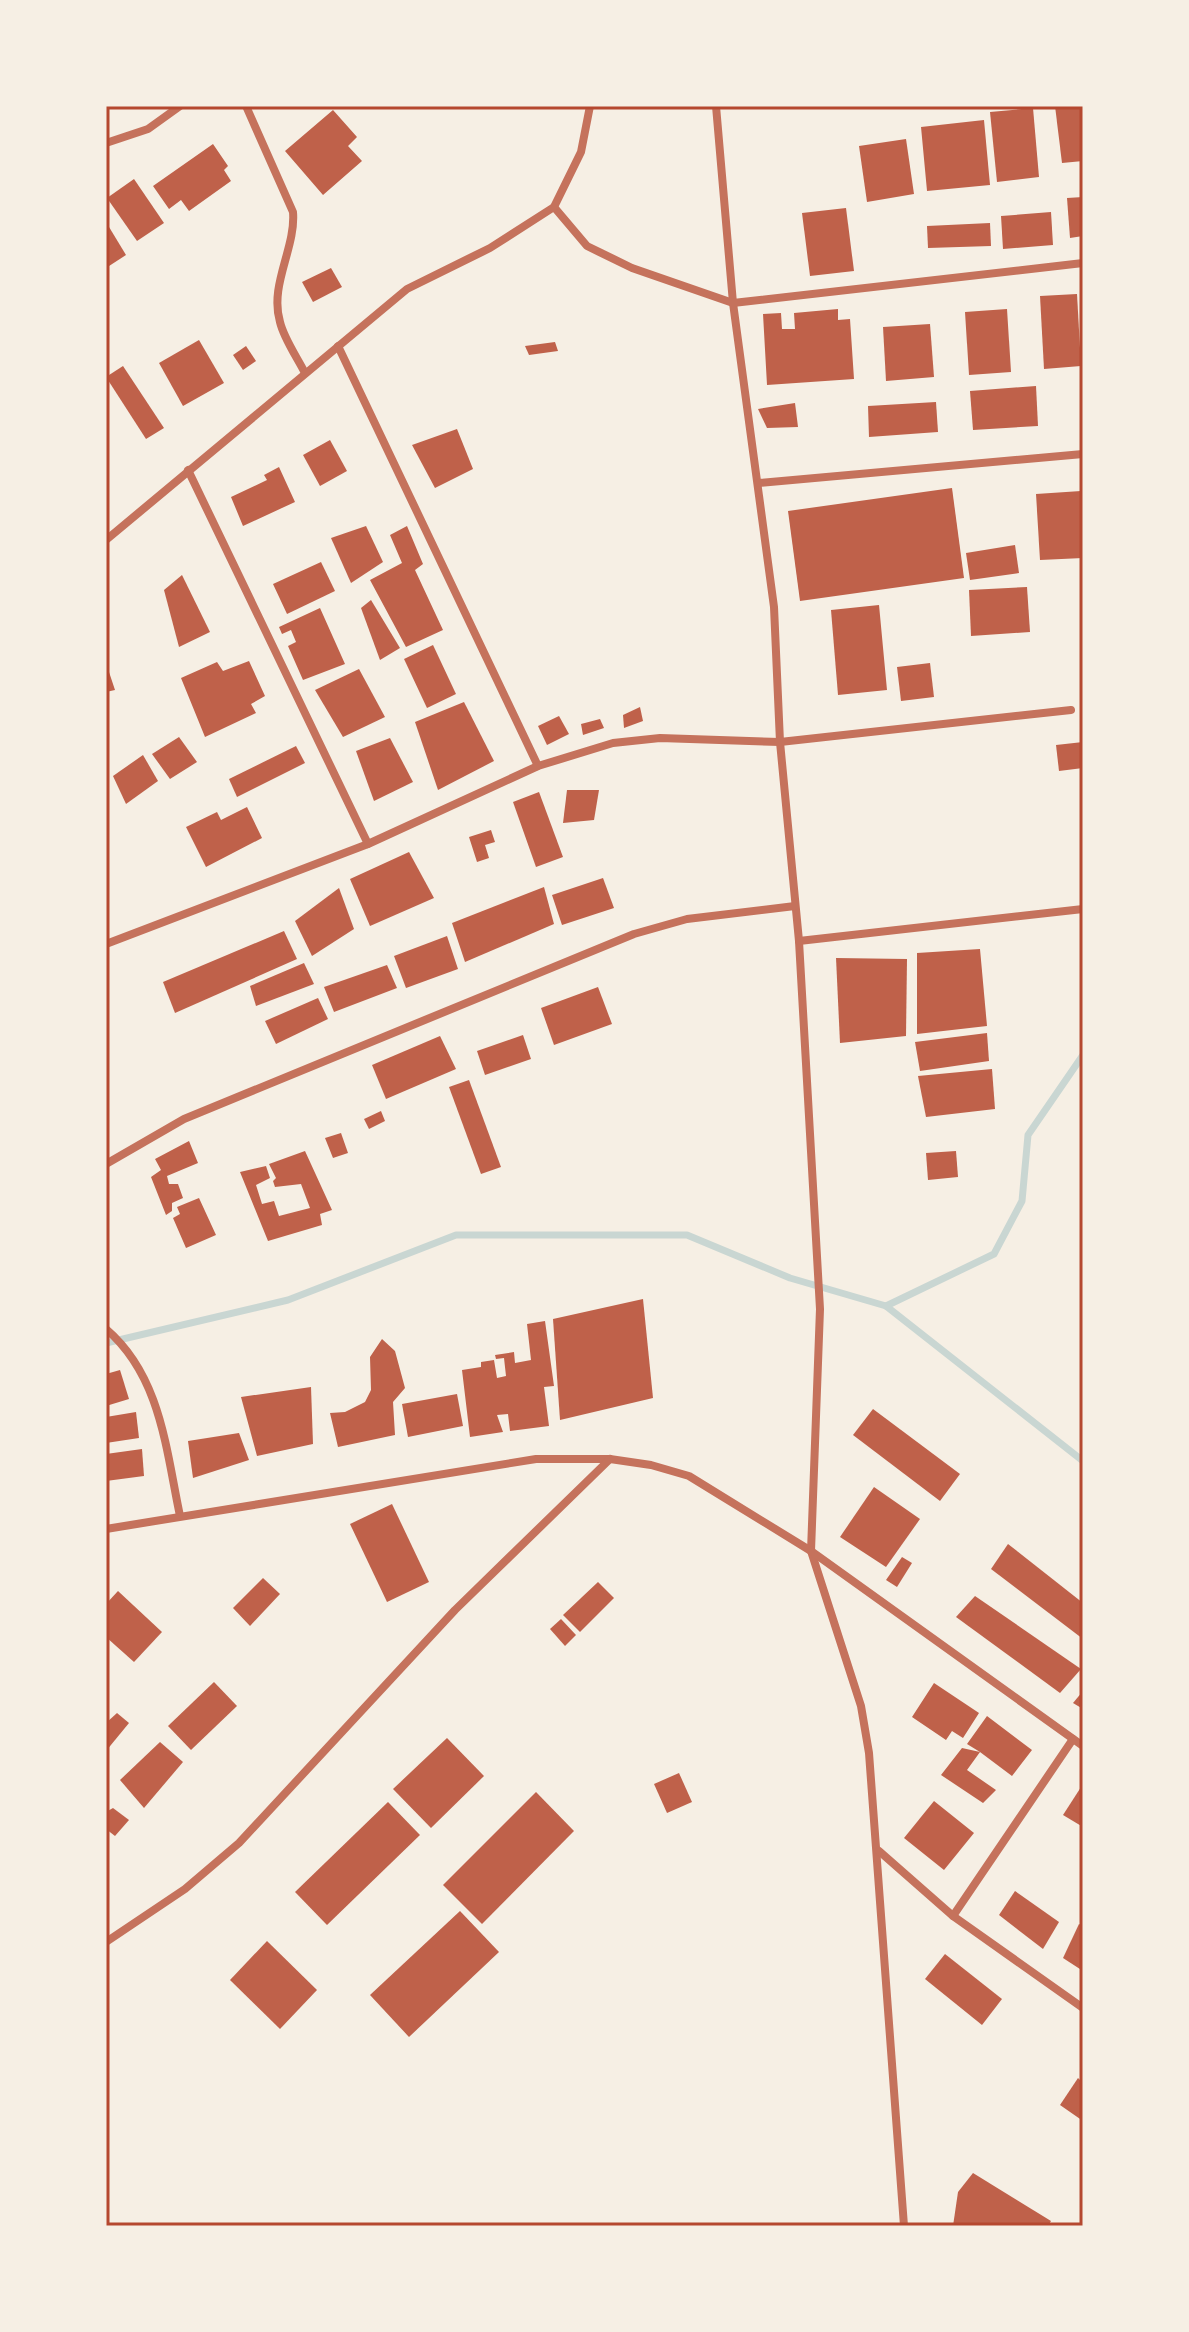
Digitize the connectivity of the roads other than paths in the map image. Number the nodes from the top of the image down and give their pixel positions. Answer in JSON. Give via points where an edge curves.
{"nodes":[{"id":1,"x":180,"y":106,"type":"edge"},
{"id":2,"x":246,"y":106,"type":"edge"},
{"id":3,"x":590,"y":106,"type":"edge"},
{"id":4,"x":716,"y":106,"type":"edge"},
{"id":5,"x":106,"y":143,"type":"edge"},
{"id":6,"x":554,"y":207,"type":"junction"},
{"id":7,"x":1083,"y":263,"type":"edge"},
{"id":8,"x":733,"y":303,"type":"junction"},
{"id":9,"x":338,"y":346,"type":"junction"},
{"id":10,"x":305,"y":373,"type":"junction"},
{"id":11,"x":1083,"y":454,"type":"edge"},
{"id":12,"x":188,"y":470,"type":"junction"},
{"id":13,"x":759,"y":483,"type":"junction"},
{"id":14,"x":106,"y":540,"type":"edge"},
{"id":15,"x":1071,"y":710,"type":"dead end"},
{"id":16,"x":780,"y":742,"type":"junction"},
{"id":17,"x":538,"y":766,"type":"junction"},
{"id":18,"x":368,"y":844,"type":"junction"},
{"id":19,"x":795,"y":906,"type":"junction"},
{"id":20,"x":1083,"y":909,"type":"edge"},
{"id":21,"x":799,"y":941,"type":"junction"},
{"id":22,"x":106,"y":944,"type":"edge"},
{"id":23,"x":106,"y":1164,"type":"edge"},
{"id":24,"x":106,"y":1329,"type":"edge"},
{"id":25,"x":610,"y":1459,"type":"junction"},
{"id":26,"x":180,"y":1516,"type":"junction"},
{"id":27,"x":106,"y":1529,"type":"edge"},
{"id":28,"x":811,"y":1551,"type":"junction"},
{"id":29,"x":1073,"y":1739,"type":"junction"},
{"id":30,"x":1083,"y":1746,"type":"edge"},
{"id":31,"x":879,"y":1851,"type":"junction"},
{"id":32,"x":953,"y":1916,"type":"junction"},
{"id":33,"x":106,"y":1942,"type":"edge"},
{"id":34,"x":1083,"y":2008,"type":"edge"},
{"id":35,"x":904,"y":2226,"type":"edge"}],
"edges":[{"from":1,"to":5,"type":"street","via":[[148,129]]},
{"from":2,"to":10,"type":"street","via":[[293,212],[295,230],[278,303],[280,323]]},
{"from":3,"to":6,"type":"street","via":[[581,152]]},
{"from":4,"to":8,"type":"street"},
{"from":6,"to":8,"type":"street","via":[[587,246],[632,268]]},
{"from":6,"to":9,"type":"street","via":[[490,248],[407,289]]},
{"from":7,"to":8,"type":"street"},
{"from":8,"to":13,"type":"street"},
{"from":9,"to":10,"type":"street"},
{"from":9,"to":17,"type":"street"},
{"from":10,"to":12,"type":"street"},
{"from":11,"to":13,"type":"street"},
{"from":12,"to":14,"type":"street"},
{"from":12,"to":18,"type":"street"},
{"from":13,"to":16,"type":"street","via":[[774,607]]},
{"from":15,"to":16,"type":"street"},
{"from":16,"to":17,"type":"street","via":[[660,738],[613,743]]},
{"from":16,"to":19,"type":"street"},
{"from":17,"to":18,"type":"street"},
{"from":18,"to":22,"type":"street"},
{"from":19,"to":21,"type":"street"},
{"from":19,"to":23,"type":"street","via":[[687,919],[634,934],[184,1119]]},
{"from":20,"to":21,"type":"street"},
{"from":21,"to":28,"type":"street","via":[[820,1309]]},
{"from":24,"to":26,"type":"street","via":[[142,1371],[155,1401]]},
{"from":25,"to":26,"type":"street","via":[[536,1459]]},
{"from":25,"to":28,"type":"street","via":[[689,1476]]},
{"from":25,"to":33,"type":"street","via":[[455,1610],[239,1843],[185,1889]]},
{"from":26,"to":27,"type":"street"},
{"from":28,"to":29,"type":"street"},
{"from":28,"to":31,"type":"street","via":[[861,1706]]},
{"from":29,"to":30,"type":"street"},
{"from":29,"to":32,"type":"street"},
{"from":31,"to":32,"type":"street"},
{"from":31,"to":35,"type":"street"},
{"from":32,"to":34,"type":"street"}]}
